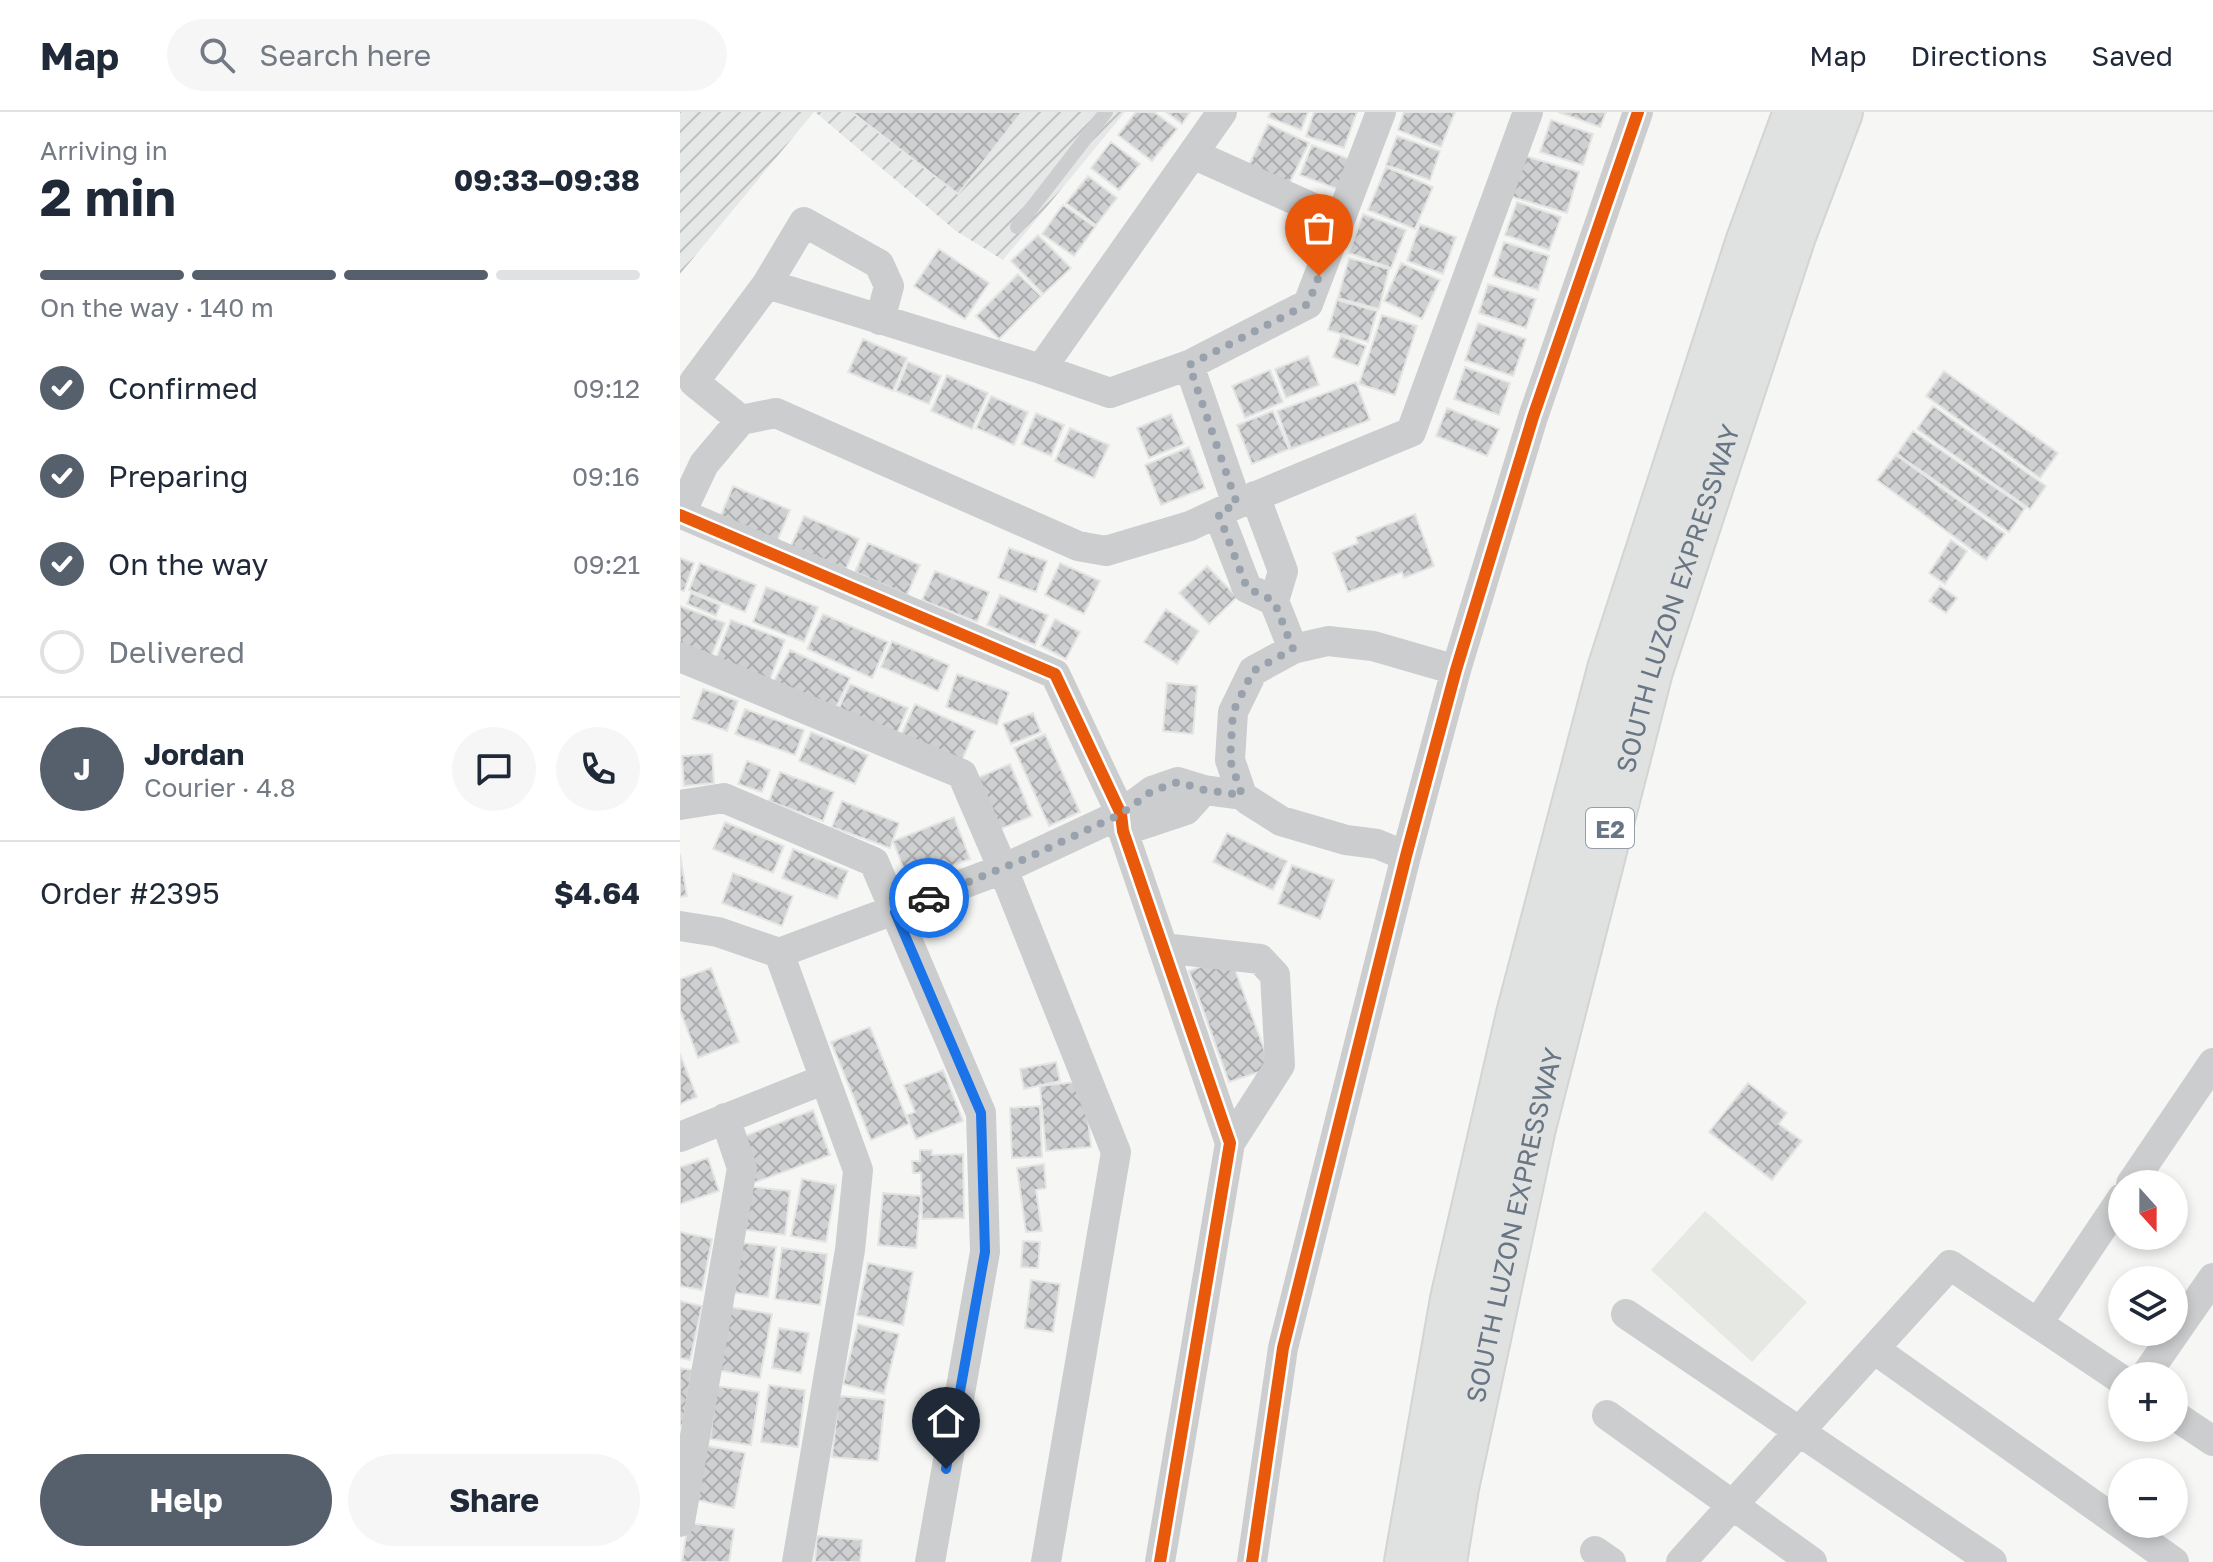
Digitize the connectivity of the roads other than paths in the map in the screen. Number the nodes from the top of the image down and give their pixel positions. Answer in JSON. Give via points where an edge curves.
{"nodes":[{"id":1,"x":1106,"y":112,"type":"edge"},
{"id":2,"x":1222,"y":112,"type":"edge"},
{"id":3,"x":1381,"y":112,"type":"edge"},
{"id":4,"x":1528,"y":112,"type":"edge"},
{"id":5,"x":1638,"y":112,"type":"edge"},
{"id":6,"x":1796,"y":112,"type":"edge"},
{"id":7,"x":1840,"y":112,"type":"edge"},
{"id":8,"x":1193,"y":154,"type":"junction"},
{"id":9,"x":1340,"y":220,"type":"junction"},
{"id":10,"x":1017,"y":227,"type":"dead end"},
{"id":11,"x":767,"y":284,"type":"junction"},
{"id":12,"x":880,"y":320,"type":"junction"},
{"id":13,"x":1189,"y":365,"type":"junction"},
{"id":14,"x":1041,"y":369,"type":"junction"},
{"id":15,"x":741,"y":420,"type":"junction"},
{"id":16,"x":1237,"y":504,"type":"junction"},
{"id":17,"x":681,"y":514,"type":"edge"},
{"id":18,"x":1274,"y":601,"type":"junction"},
{"id":19,"x":1293,"y":649,"type":"junction"},
{"id":20,"x":680,"y":657,"type":"edge"},
{"id":21,"x":1456,"y":670,"type":"junction"},
{"id":22,"x":1242,"y":795,"type":"junction"},
{"id":23,"x":680,"y":805,"type":"edge"},
{"id":24,"x":1122,"y":822,"type":"junction"},
{"id":25,"x":1406,"y":856,"type":"junction"},
{"id":26,"x":1003,"y":869,"type":"junction"},
{"id":27,"x":895,"y":912,"type":"junction"},
{"id":28,"x":680,"y":926,"type":"edge"},
{"id":29,"x":1163,"y":948,"type":"junction"},
{"id":30,"x":779,"y":953,"type":"junction"},
{"id":31,"x":2213,"y":1063,"type":"edge"},
{"id":32,"x":825,"y":1079,"type":"junction"},
{"id":33,"x":725,"y":1118,"type":"junction"},
{"id":34,"x":680,"y":1137,"type":"edge"},
{"id":35,"x":1230,"y":1143,"type":"junction"},
{"id":36,"x":2140,"y":1170,"type":"edge"},
{"id":37,"x":2108,"y":1219,"type":"edge"},
{"id":38,"x":2213,"y":1278,"type":"edge"},
{"id":39,"x":1626,"y":1314,"type":"dead end"},
{"id":40,"x":2038,"y":1323,"type":"junction"},
{"id":41,"x":1874,"y":1349,"type":"junction"},
{"id":42,"x":2155,"y":1362,"type":"edge"},
{"id":43,"x":2108,"y":1370,"type":"edge"},
{"id":44,"x":1607,"y":1415,"type":"dead end"},
{"id":45,"x":2188,"y":1424,"type":"edge"},
{"id":46,"x":1799,"y":1431,"type":"junction"},
{"id":47,"x":2213,"y":1441,"type":"edge"},
{"id":48,"x":1733,"y":1505,"type":"junction"},
{"id":49,"x":680,"y":1522,"type":"edge"},
{"id":50,"x":797,"y":1562,"type":"edge"},
{"id":51,"x":930,"y":1562,"type":"edge"},
{"id":52,"x":1046,"y":1562,"type":"edge"},
{"id":53,"x":1160,"y":1562,"type":"edge"},
{"id":54,"x":1252,"y":1562,"type":"edge"},
{"id":55,"x":1407,"y":1562,"type":"edge"},
{"id":56,"x":1444,"y":1562,"type":"edge"},
{"id":57,"x":1681,"y":1562,"type":"edge"},
{"id":58,"x":1812,"y":1562,"type":"edge"},
{"id":59,"x":1992,"y":1562,"type":"edge"},
{"id":60,"x":2174,"y":1562,"type":"edge"}],
"edges":[{"from":1,"to":10,"type":"lane"},
{"from":2,"to":8,"type":"street"},
{"from":3,"to":9,"type":"street"},
{"from":4,"to":16,"type":"street","via":[[1411,432]]},
{"from":5,"to":21,"type":"street","via":[[1533,417]]},
{"from":6,"to":55,"type":"highway","name":"SOUTH LUZON EXPRESSWAY","number":"E2","via":[[1749,240],[1610,669],[1519,1014],[1456,1284]]},
{"from":7,"to":56,"type":"highway","name":"SOUTH LUZON EXPRESSWAY","number":"E2","via":[[1793,236],[1650,671],[1533,1128]]},
{"from":8,"to":9,"type":"street"},
{"from":8,"to":14,"type":"street"},
{"from":9,"to":13,"type":"street","via":[[1308,304]]},
{"from":11,"to":12,"type":"street"},
{"from":11,"to":12,"type":"street","via":[[804,222],[879,264],[889,286]]},
{"from":11,"to":15,"type":"street","via":[[694,382]]},
{"from":12,"to":14,"type":"street"},
{"from":13,"to":14,"type":"street","via":[[1110,393]]},
{"from":13,"to":16,"type":"street"},
{"from":15,"to":16,"type":"street","via":[[776,413],[1078,546],[1106,551],[1190,526]]},
{"from":15,"to":17,"type":"street","via":[[704,464]]},
{"from":16,"to":18,"type":"street","via":[[1283,571]]},
{"from":16,"to":18,"type":"street","via":[[1247,588]]},
{"from":17,"to":24,"type":"street","via":[[1055,674]]},
{"from":18,"to":19,"type":"street"},
{"from":19,"to":21,"type":"street","via":[[1328,641],[1373,646]]},
{"from":19,"to":22,"type":"street","via":[[1253,671],[1233,712],[1230,760]]},
{"from":20,"to":26,"type":"street","via":[[962,774]]},
{"from":21,"to":25,"type":"street"},
{"from":22,"to":24,"type":"street","via":[[1178,782],[1152,791]]},
{"from":22,"to":25,"type":"street","via":[[1281,821]]},
{"from":23,"to":27,"type":"street","via":[[724,798],[874,862]]},
{"from":24,"to":26,"type":"street"},
{"from":24,"to":29,"type":"street"},
{"from":25,"to":54,"type":"street","via":[[1283,1348]]},
{"from":26,"to":27,"type":"street"},
{"from":26,"to":52,"type":"street","via":[[1116,1152]]},
{"from":27,"to":30,"type":"street"},
{"from":27,"to":51,"type":"street","via":[[981,1113],[985,1252]]},
{"from":28,"to":30,"type":"street","via":[[718,932]]},
{"from":29,"to":35,"type":"street"},
{"from":29,"to":35,"type":"street","via":[[1260,959],[1275,975],[1280,1065]]},
{"from":30,"to":32,"type":"street"},
{"from":31,"to":36,"type":"street"},
{"from":32,"to":33,"type":"street"},
{"from":32,"to":50,"type":"street","via":[[858,1170],[850,1250]]},
{"from":33,"to":34,"type":"street"},
{"from":33,"to":49,"type":"street","via":[[742,1168]]},
{"from":35,"to":53,"type":"street"},
{"from":37,"to":40,"type":"street"},
{"from":38,"to":42,"type":"street"},
{"from":39,"to":46,"type":"street"},
{"from":40,"to":41,"type":"street","via":[[1950,1265]]},
{"from":40,"to":43,"type":"street"},
{"from":41,"to":46,"type":"street"},
{"from":41,"to":60,"type":"street"},
{"from":44,"to":48,"type":"street"},
{"from":45,"to":47,"type":"street"},
{"from":46,"to":48,"type":"street"},
{"from":46,"to":59,"type":"street"},
{"from":48,"to":57,"type":"street"},
{"from":48,"to":58,"type":"street"}]}
